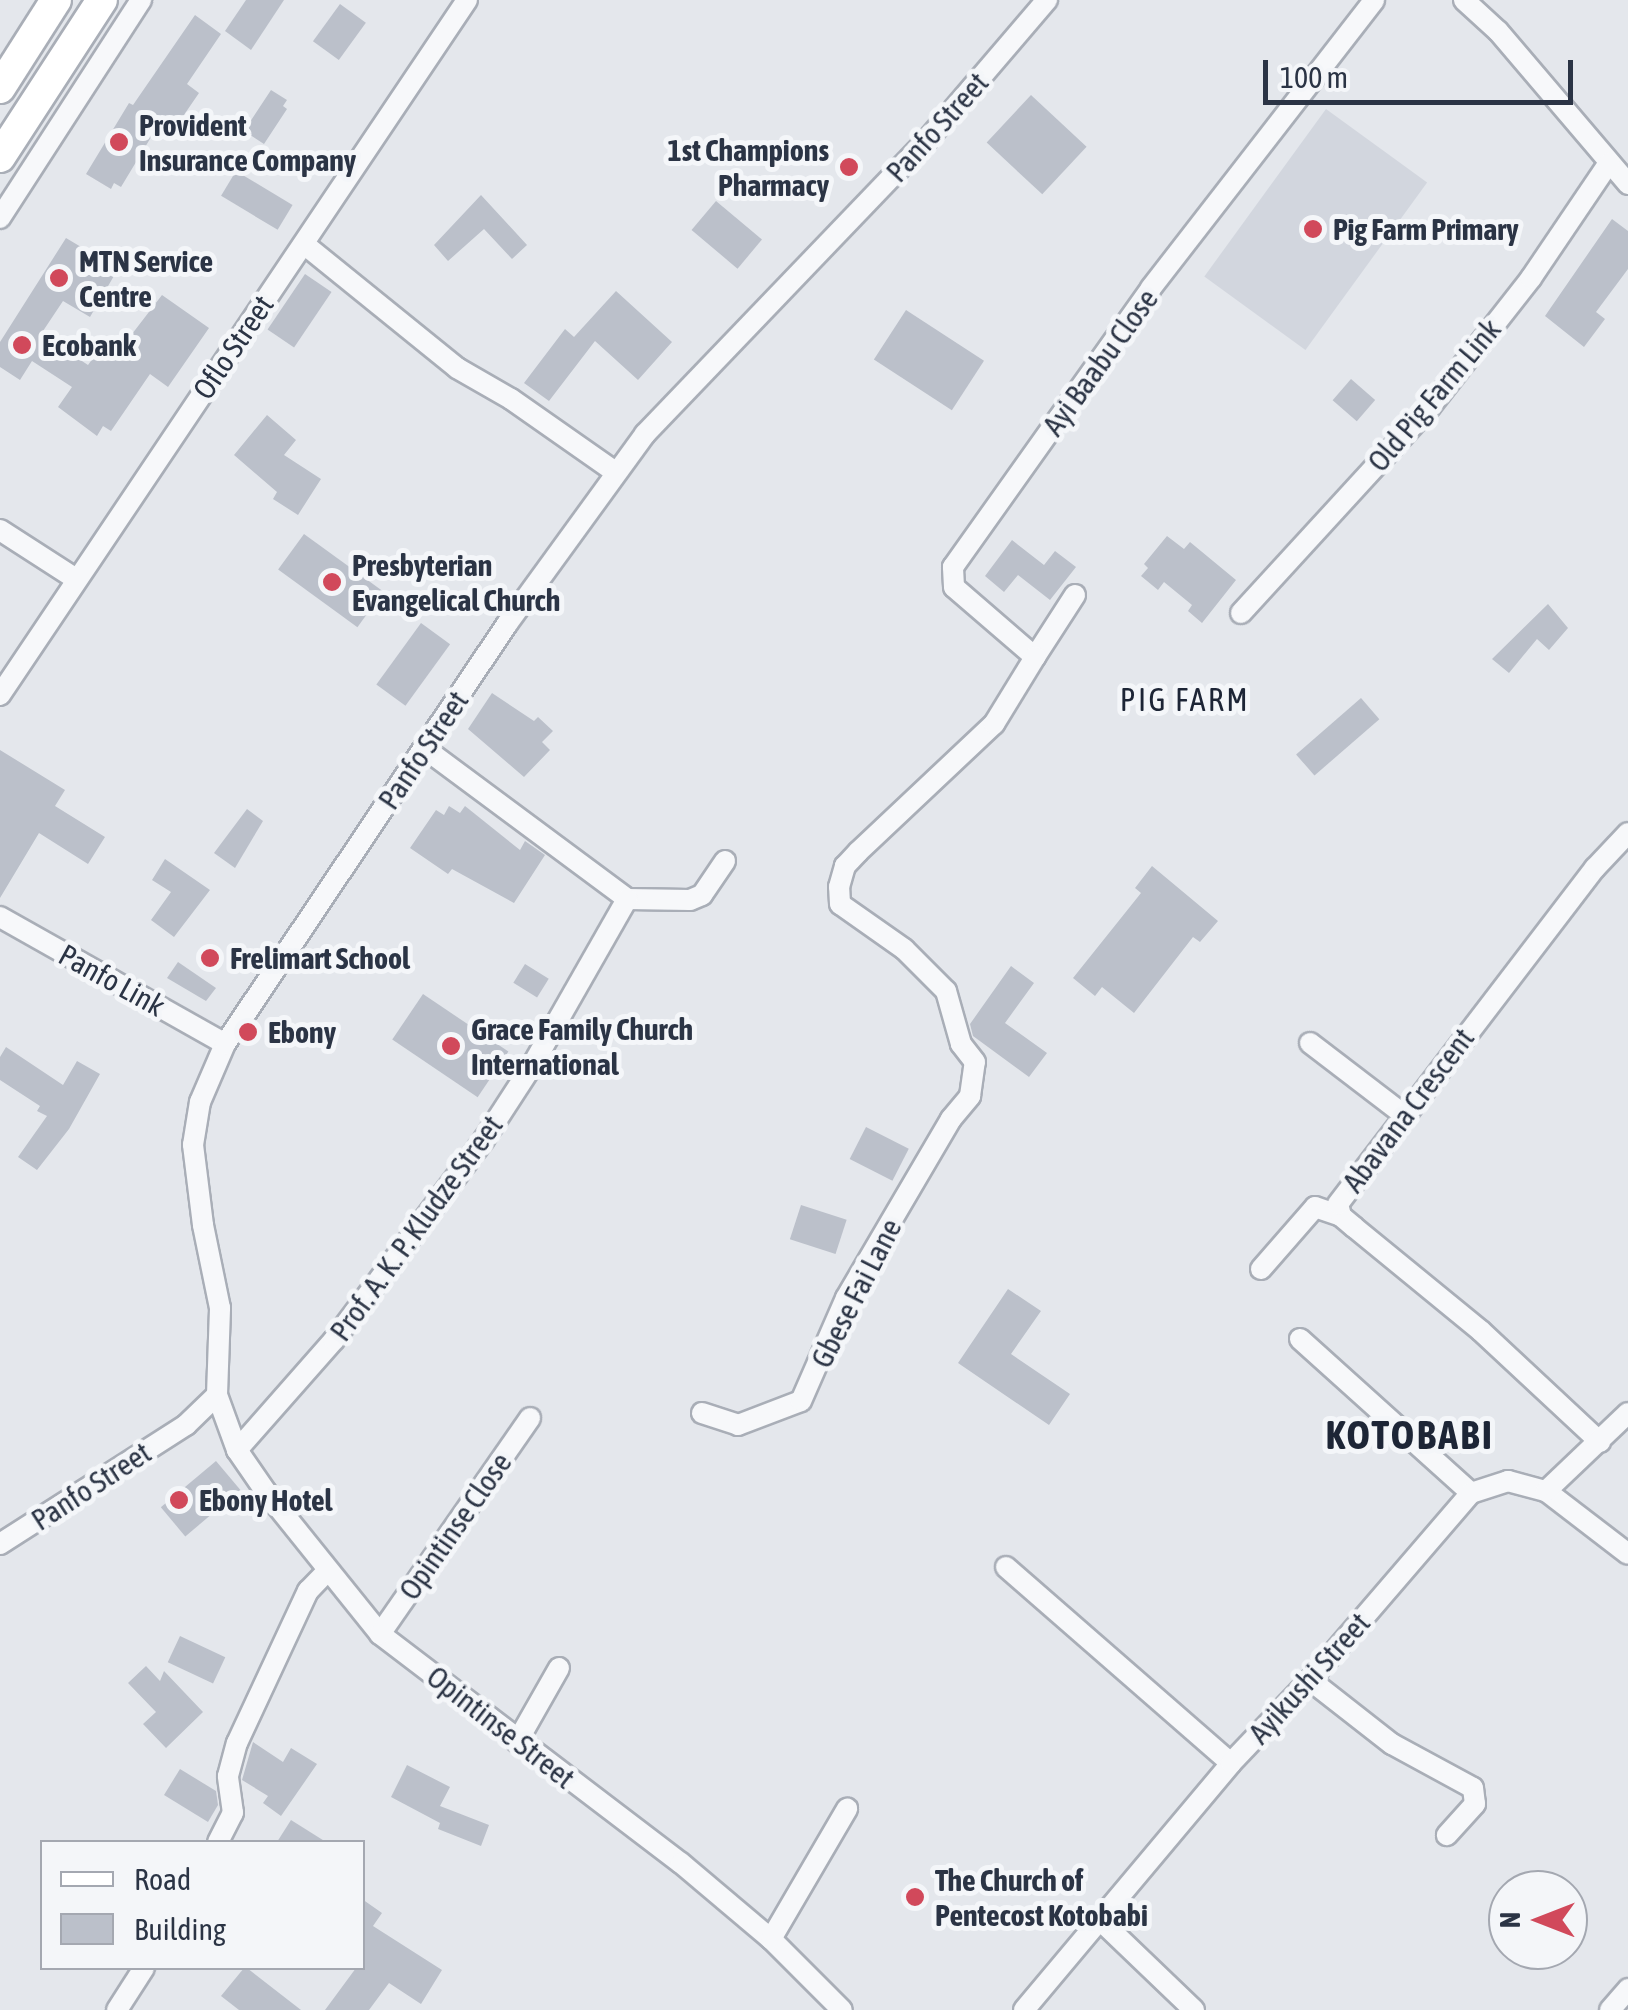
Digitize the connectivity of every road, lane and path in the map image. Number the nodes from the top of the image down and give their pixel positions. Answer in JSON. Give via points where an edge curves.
{"nodes":[{"id":1,"x":56,"y":0,"type":"edge"},
{"id":2,"x":102,"y":0,"type":"edge"},
{"id":3,"x":142,"y":0,"type":"edge"},
{"id":4,"x":468,"y":0,"type":"edge"},
{"id":5,"x":1047,"y":0,"type":"edge"},
{"id":6,"x":1374,"y":0,"type":"edge"},
{"id":7,"x":1473,"y":3,"type":"edge"},
{"id":8,"x":0,"y":88,"type":"edge"},
{"id":9,"x":0,"y":158,"type":"edge"},
{"id":10,"x":1609,"y":162,"type":"junction"},
{"id":11,"x":1628,"y":184,"type":"edge"},
{"id":12,"x":0,"y":218,"type":"edge"},
{"id":13,"x":304,"y":244,"type":"junction"},
{"id":14,"x":614,"y":471,"type":"junction"},
{"id":15,"x":0,"y":530,"type":"edge"},
{"id":16,"x":76,"y":579,"type":"junction"},
{"id":17,"x":1075,"y":595,"type":"dead end"},
{"id":18,"x":1240,"y":613,"type":"dead end"},
{"id":19,"x":1034,"y":658,"type":"junction"},
{"id":20,"x":0,"y":694,"type":"edge"},
{"id":21,"x":424,"y":748,"type":"junction"},
{"id":22,"x":1628,"y":834,"type":"edge"},
{"id":23,"x":725,"y":862,"type":"dead end"},
{"id":24,"x":627,"y":899,"type":"junction"},
{"id":25,"x":0,"y":917,"type":"edge"},
{"id":26,"x":1310,"y":1043,"type":"dead end"},
{"id":27,"x":225,"y":1044,"type":"junction"},
{"id":28,"x":1403,"y":1114,"type":"junction"},
{"id":29,"x":1341,"y":1216,"type":"junction"},
{"id":30,"x":1261,"y":1269,"type":"dead end"},
{"id":31,"x":1300,"y":1339,"type":"dead end"},
{"id":32,"x":217,"y":1395,"type":"junction"},
{"id":33,"x":702,"y":1413,"type":"dead end"},
{"id":34,"x":1628,"y":1413,"type":"edge"},
{"id":35,"x":530,"y":1418,"type":"dead end"},
{"id":36,"x":1600,"y":1442,"type":"junction"},
{"id":37,"x":237,"y":1450,"type":"junction"},
{"id":38,"x":1546,"y":1491,"type":"junction"},
{"id":39,"x":1470,"y":1493,"type":"junction"},
{"id":40,"x":0,"y":1544,"type":"edge"},
{"id":41,"x":1628,"y":1554,"type":"edge"},
{"id":42,"x":1006,"y":1568,"type":"dead end"},
{"id":43,"x":327,"y":1571,"type":"junction"},
{"id":44,"x":380,"y":1634,"type":"junction"},
{"id":45,"x":559,"y":1668,"type":"dead end"},
{"id":46,"x":1310,"y":1680,"type":"junction"},
{"id":47,"x":516,"y":1742,"type":"junction"},
{"id":48,"x":1230,"y":1763,"type":"junction"},
{"id":49,"x":847,"y":1809,"type":"dead end"},
{"id":50,"x":1447,"y":1835,"type":"dead end"},
{"id":51,"x":219,"y":1840,"type":"edge"},
{"id":52,"x":1098,"y":1918,"type":"junction"},
{"id":53,"x":772,"y":1939,"type":"junction"},
{"id":54,"x":143,"y":1970,"type":"edge"},
{"id":55,"x":1628,"y":1989,"type":"edge"},
{"id":56,"x":116,"y":2010,"type":"edge"},
{"id":57,"x":842,"y":2010,"type":"edge"},
{"id":58,"x":1024,"y":2010,"type":"edge"},
{"id":59,"x":1194,"y":2010,"type":"edge"},
{"id":60,"x":1610,"y":2010,"type":"edge"}],
"edges":[{"from":1,"to":8,"type":"main road"},
{"from":2,"to":9,"type":"main road"},
{"from":3,"to":12,"type":"street"},
{"from":4,"to":13,"type":"street","name":"Oflo Street"},
{"from":5,"to":14,"type":"street","name":"Panfo Street","via":[[928,138]]},
{"from":6,"to":19,"type":"street","name":"Ayi Baabu Close","via":[[1151,288],[953,568],[954,588]]},
{"from":7,"to":10,"type":"street"},
{"from":10,"to":11,"type":"street"},
{"from":10,"to":18,"type":"street","name":"Old Pig Farm Link","via":[[1531,278],[1430,406]]},
{"from":13,"to":14,"type":"street","via":[[457,368]]},
{"from":13,"to":16,"type":"street","name":"Oflo Street"},
{"from":14,"to":21,"type":"street","name":"Panfo Street"},
{"from":15,"to":16,"type":"street"},
{"from":16,"to":20,"type":"street","name":"Oflo Street"},
{"from":17,"to":19,"type":"street"},
{"from":19,"to":33,"type":"street","name":"Gbese Fai Lane","via":[[994,724],[858,852],[839,887],[840,904],[904,949],[946,991],[960,1044],[975,1062],[970,1096],[950,1119],[846,1298],[801,1401],[738,1425]]},
{"from":21,"to":24,"type":"street"},
{"from":21,"to":27,"type":"street","name":"Panfo Street"},
{"from":22,"to":28,"type":"street","name":"Abavana Crescent"},
{"from":23,"to":24,"type":"street","via":[[702,895],[690,900]]},
{"from":24,"to":37,"type":"street","name":"Prof. A. K. P. Kludze Street","via":[[483,1141],[334,1340]]},
{"from":25,"to":27,"type":"street","name":"Panfo Link"},
{"from":26,"to":28,"type":"street"},
{"from":27,"to":32,"type":"street","name":"Panfo Street","via":[[200,1102],[193,1145],[220,1308]]},
{"from":28,"to":29,"type":"street","name":"Abavana Crescent","via":[[1338,1204]]},
{"from":29,"to":30,"type":"street","via":[[1315,1207]]},
{"from":29,"to":36,"type":"street","name":"Abavana Crescent"},
{"from":31,"to":39,"type":"street"},
{"from":32,"to":37,"type":"street","name":"Opintinse Street"},
{"from":32,"to":40,"type":"street","name":"Panfo Street","via":[[186,1425]]},
{"from":34,"to":36,"type":"street"},
{"from":35,"to":44,"type":"street","name":"Opintinse Close"},
{"from":36,"to":38,"type":"street"},
{"from":37,"to":43,"type":"street","name":"Opintinse Street"},
{"from":38,"to":39,"type":"street","via":[[1508,1481]]},
{"from":38,"to":41,"type":"street"},
{"from":39,"to":46,"type":"street","name":"Ayikushi Street"},
{"from":42,"to":48,"type":"street"},
{"from":43,"to":44,"type":"street","name":"Opintinse Street"},
{"from":43,"to":51,"type":"street","via":[[306,1595],[236,1743],[228,1776],[233,1813]]},
{"from":44,"to":47,"type":"street","name":"Opintinse Street"},
{"from":45,"to":47,"type":"street"},
{"from":46,"to":48,"type":"street","name":"Ayikushi Street"},
{"from":46,"to":50,"type":"street","via":[[1392,1744],[1473,1788],[1475,1804]]},
{"from":47,"to":53,"type":"street","name":"Opintinse Street"},
{"from":48,"to":52,"type":"street","name":"Ayikushi Street"},
{"from":49,"to":53,"type":"street"},
{"from":52,"to":58,"type":"street","name":"Ayikushi Street"},
{"from":52,"to":59,"type":"street"},
{"from":53,"to":57,"type":"street","name":"Opintinse Street"},
{"from":54,"to":56,"type":"street"},
{"from":55,"to":60,"type":"street"}]}
